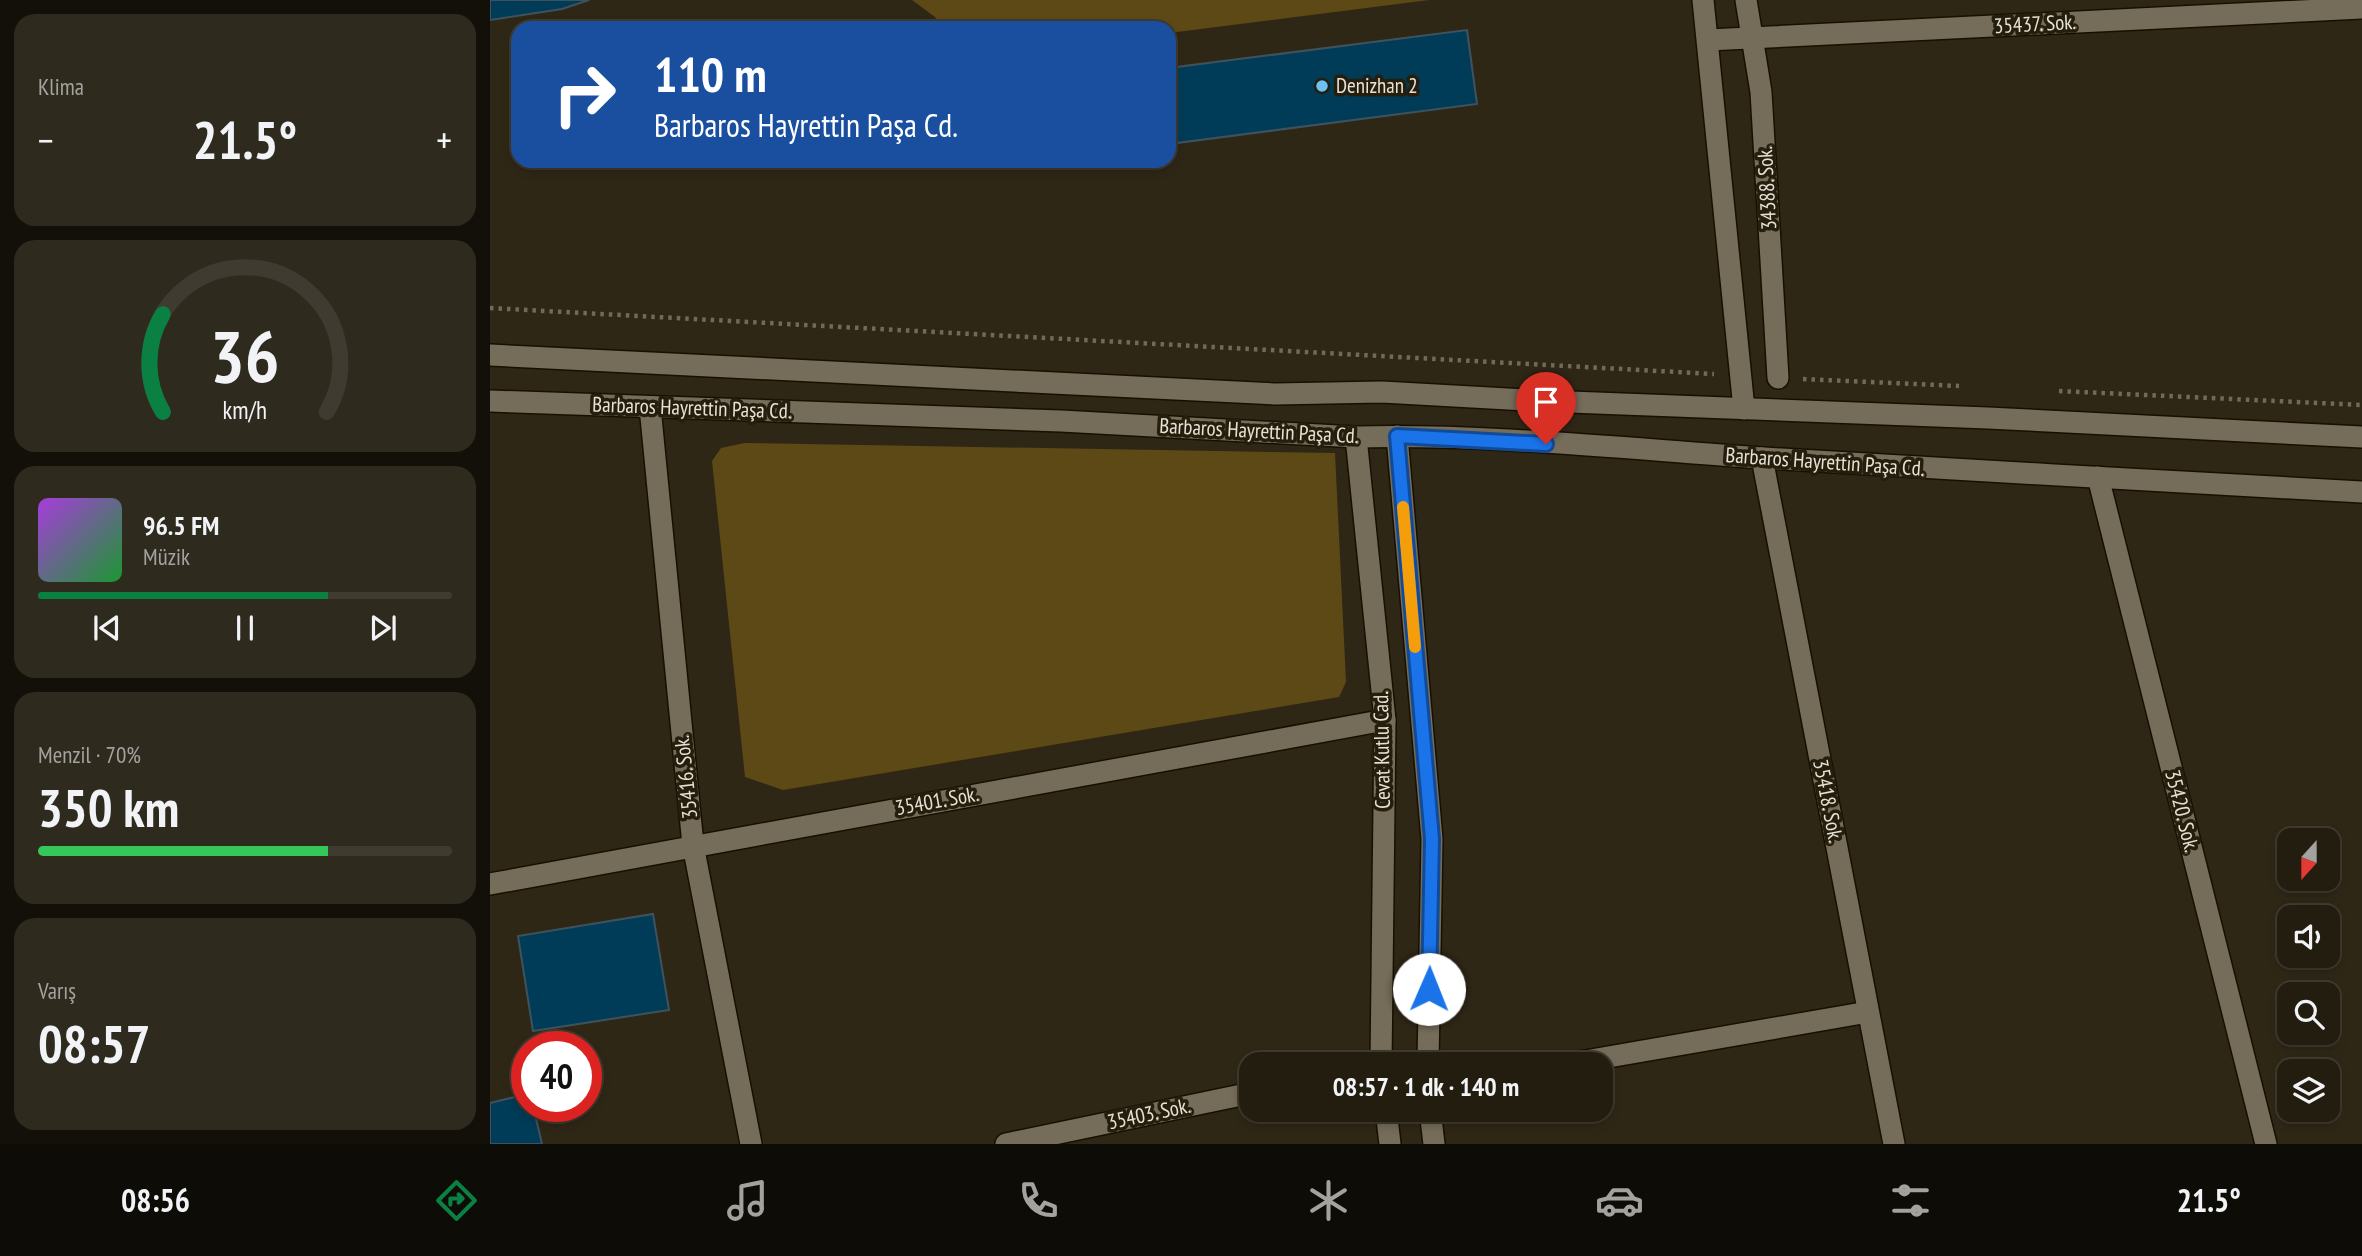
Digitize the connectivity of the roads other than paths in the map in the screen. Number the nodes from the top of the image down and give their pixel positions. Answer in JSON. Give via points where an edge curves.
{"nodes":[{"id":1,"x":1703,"y":0,"type":"edge"},
{"id":2,"x":1746,"y":0,"type":"edge"},
{"id":3,"x":2362,"y":8,"type":"edge"},
{"id":4,"x":1752,"y":37,"type":"junction"},
{"id":5,"x":1708,"y":40,"type":"junction"},
{"id":6,"x":490,"y":355,"type":"edge"},
{"id":7,"x":1778,"y":378,"type":"road end"},
{"id":8,"x":490,"y":401,"type":"edge"},
{"id":9,"x":650,"y":407,"type":"junction"},
{"id":10,"x":1744,"y":409,"type":"junction"},
{"id":11,"x":1397,"y":436,"type":"junction"},
{"id":12,"x":1356,"y":437,"type":"junction"},
{"id":13,"x":2362,"y":437,"type":"edge"},
{"id":14,"x":1762,"y":458,"type":"junction"},
{"id":15,"x":2098,"y":477,"type":"junction"},
{"id":16,"x":2362,"y":492,"type":"edge"},
{"id":17,"x":1385,"y":720,"type":"junction"},
{"id":18,"x":693,"y":845,"type":"junction"},
{"id":19,"x":490,"y":884,"type":"edge"},
{"id":20,"x":1868,"y":1012,"type":"junction"},
{"id":21,"x":1381,"y":1052,"type":"edge"},
{"id":22,"x":1427,"y":1052,"type":"edge"},
{"id":23,"x":1613,"y":1056,"type":"edge"},
{"id":24,"x":1239,"y":1095,"type":"edge"},
{"id":25,"x":1387,"y":1122,"type":"edge"},
{"id":26,"x":1431,"y":1122,"type":"edge"},
{"id":27,"x":751,"y":1144,"type":"edge"},
{"id":28,"x":1006,"y":1144,"type":"edge"},
{"id":29,"x":1390,"y":1144,"type":"edge"},
{"id":30,"x":1434,"y":1144,"type":"edge"},
{"id":31,"x":1894,"y":1144,"type":"edge"},
{"id":32,"x":2266,"y":1144,"type":"edge"}],
"edges":[{"from":1,"to":5,"type":"street"},
{"from":2,"to":4,"type":"street","name":"34388. Sok."},
{"from":3,"to":4,"type":"street","name":"35437. Sok."},
{"from":4,"to":5,"type":"street","name":"35437. Sok."},
{"from":4,"to":7,"type":"street","name":"34388. Sok.","via":[[1762,92]]},
{"from":5,"to":10,"type":"street"},
{"from":6,"to":10,"type":"street","name":"Barbaros Hayrettin Paşa Cd.","via":[[1275,394],[1382,393]]},
{"from":8,"to":9,"type":"street","name":"Barbaros Hayrettin Paşa Cd."},
{"from":9,"to":12,"type":"street","name":"Barbaros Hayrettin Paşa Cd."},
{"from":9,"to":18,"type":"street","name":"35416. Sok."},
{"from":10,"to":13,"type":"street","name":"Barbaros Hayrettin Paşa Cd."},
{"from":11,"to":12,"type":"street","name":"Barbaros Hayrettin Paşa Cd."},
{"from":11,"to":14,"type":"street","name":"Barbaros Hayrettin Paşa Cd."},
{"from":11,"to":22,"type":"street","name":"Cevat Kutlu Cad.","via":[[1432,839]]},
{"from":12,"to":17,"type":"street","name":"Cevat Kutlu Cad."},
{"from":14,"to":15,"type":"street","name":"Barbaros Hayrettin Paşa Cd."},
{"from":14,"to":20,"type":"street","name":"35418. Sok."},
{"from":15,"to":16,"type":"street","name":"Barbaros Hayrettin Paşa Cd."},
{"from":15,"to":32,"type":"street","name":"35420. Sok."},
{"from":17,"to":18,"type":"street","name":"35401. Sok."},
{"from":17,"to":21,"type":"street","name":"Cevat Kutlu Cad."},
{"from":18,"to":19,"type":"street","name":"35401. Sok."},
{"from":18,"to":27,"type":"street","name":"35416. Sok."},
{"from":20,"to":23,"type":"street"},
{"from":20,"to":31,"type":"street","name":"35418. Sok."},
{"from":24,"to":28,"type":"street","name":"35403. Sok."},
{"from":25,"to":29,"type":"street"},
{"from":26,"to":30,"type":"street"}]}
